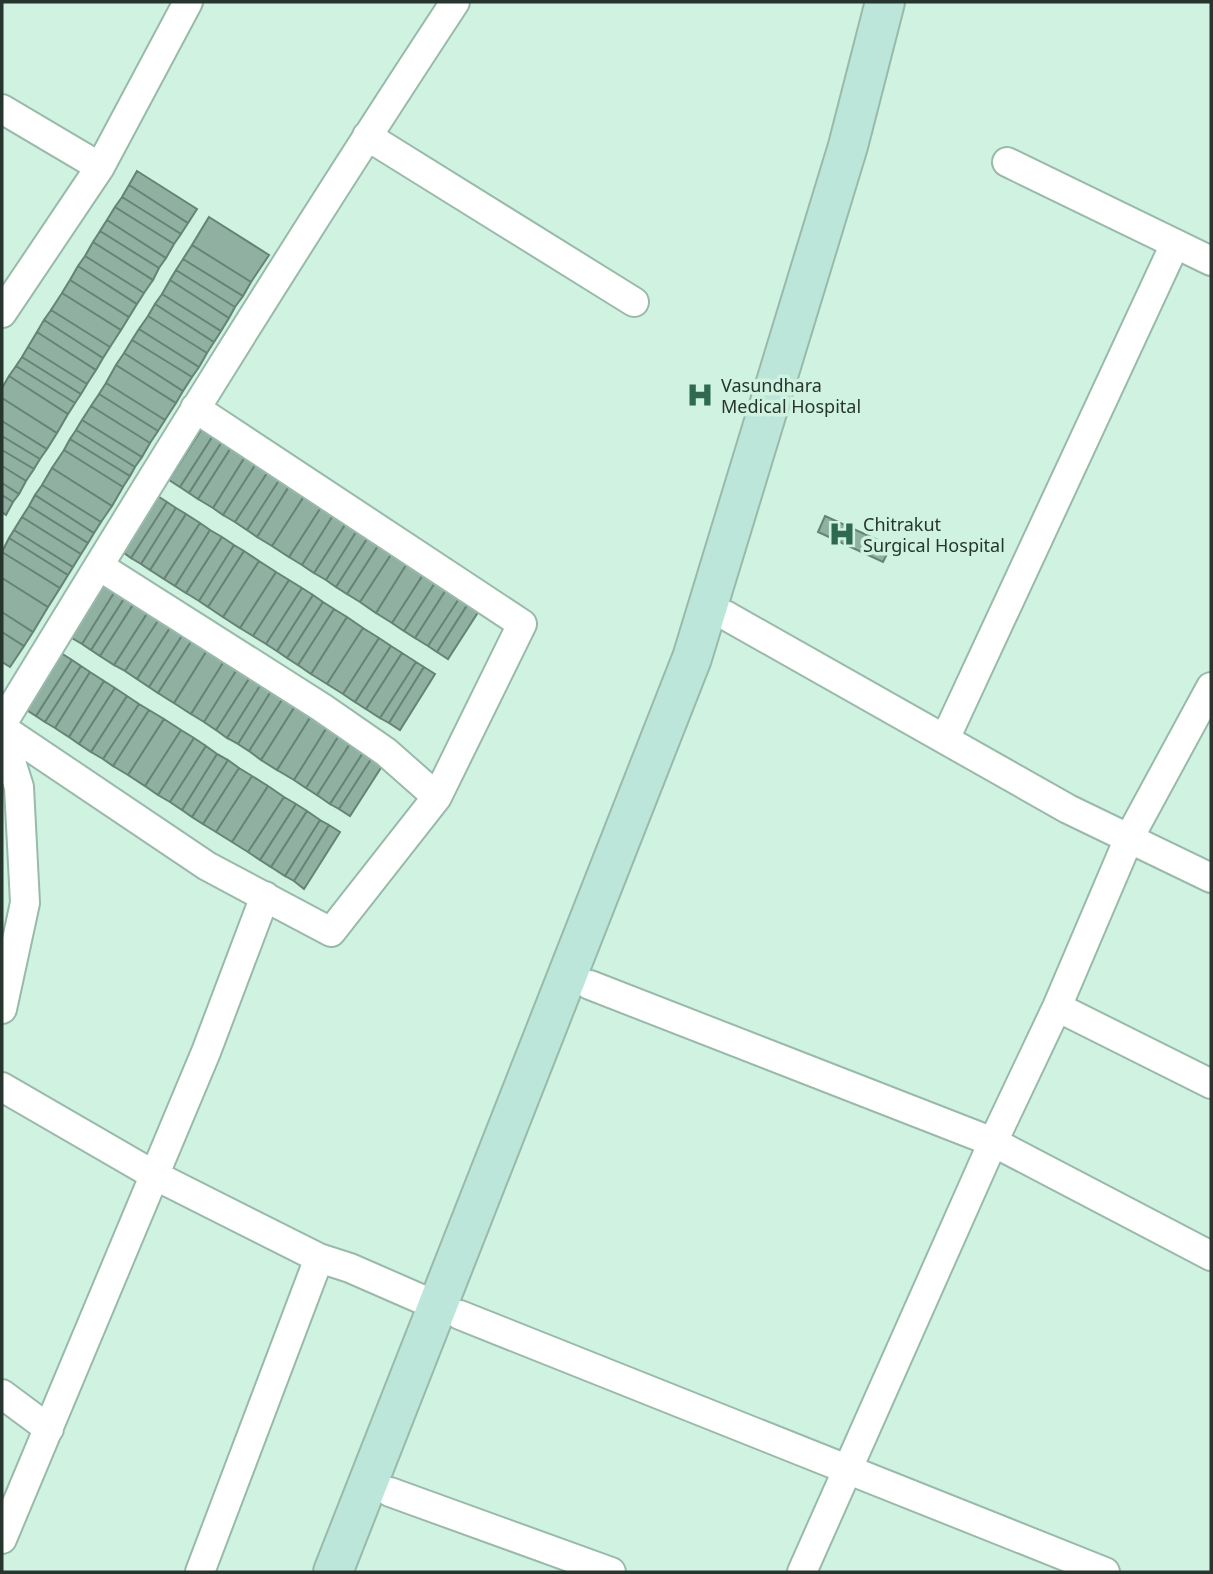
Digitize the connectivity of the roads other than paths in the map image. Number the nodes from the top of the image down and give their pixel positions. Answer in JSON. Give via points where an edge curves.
{"nodes":[{"id":1,"x":188,"y":2,"type":"edge"},
{"id":2,"x":456,"y":2,"type":"edge"},
{"id":3,"x":883,"y":5,"type":"edge"},
{"id":4,"x":2,"y":109,"type":"edge"},
{"id":5,"x":367,"y":136,"type":"junction"},
{"id":6,"x":1007,"y":162,"type":"dead end"},
{"id":7,"x":100,"y":167,"type":"junction"},
{"id":8,"x":1175,"y":244,"type":"junction"},
{"id":9,"x":1211,"y":261,"type":"edge"},
{"id":10,"x":634,"y":302,"type":"dead end"},
{"id":11,"x":2,"y":313,"type":"edge"},
{"id":12,"x":195,"y":408,"type":"junction"},
{"id":13,"x":99,"y":566,"type":"junction"},
{"id":14,"x":725,"y":615,"type":"junction"},
{"id":15,"x":1211,"y":687,"type":"edge"},
{"id":16,"x":2,"y":728,"type":"edge"},
{"id":17,"x":945,"y":739,"type":"junction"},
{"id":18,"x":437,"y":797,"type":"junction"},
{"id":19,"x":1129,"y":838,"type":"junction"},
{"id":20,"x":1211,"y":878,"type":"edge"},
{"id":21,"x":265,"y":896,"type":"junction"},
{"id":22,"x":590,"y":985,"type":"junction"},
{"id":23,"x":1057,"y":1007,"type":"junction"},
{"id":24,"x":2,"y":1009,"type":"edge"},
{"id":25,"x":1211,"y":1084,"type":"edge"},
{"id":26,"x":2,"y":1087,"type":"edge"},
{"id":27,"x":993,"y":1142,"type":"junction"},
{"id":28,"x":154,"y":1175,"type":"junction"},
{"id":29,"x":1211,"y":1256,"type":"edge"},
{"id":30,"x":319,"y":1258,"type":"junction"},
{"id":31,"x":448,"y":1311,"type":"junction"},
{"id":32,"x":2,"y":1394,"type":"edge"},
{"id":33,"x":49,"y":1429,"type":"junction"},
{"id":34,"x":847,"y":1470,"type":"junction"},
{"id":35,"x":390,"y":1492,"type":"junction"},
{"id":36,"x":2,"y":1539,"type":"edge"},
{"id":37,"x":581,"y":1567,"type":"edge"},
{"id":38,"x":200,"y":1572,"type":"edge"},
{"id":39,"x":333,"y":1572,"type":"edge"},
{"id":40,"x":359,"y":1572,"type":"edge"},
{"id":41,"x":611,"y":1572,"type":"edge"},
{"id":42,"x":802,"y":1572,"type":"edge"},
{"id":43,"x":1105,"y":1572,"type":"edge"}],
"edges":[{"from":1,"to":7,"type":"street"},
{"from":2,"to":5,"type":"street"},
{"from":3,"to":14,"type":"main road","via":[[870,148]]},
{"from":3,"to":31,"type":"main road","via":[[848,146],[691,658]]},
{"from":4,"to":7,"type":"street"},
{"from":5,"to":10,"type":"street"},
{"from":5,"to":12,"type":"street"},
{"from":6,"to":8,"type":"street"},
{"from":7,"to":11,"type":"street"},
{"from":8,"to":9,"type":"street"},
{"from":8,"to":17,"type":"street"},
{"from":12,"to":13,"type":"street"},
{"from":12,"to":18,"type":"street","via":[[522,624]]},
{"from":13,"to":16,"type":"street"},
{"from":13,"to":18,"type":"street","via":[[321,707],[386,752]]},
{"from":14,"to":17,"type":"street"},
{"from":14,"to":22,"type":"main road","via":[[675,769]]},
{"from":15,"to":19,"type":"street"},
{"from":16,"to":21,"type":"street","via":[[208,866]]},
{"from":16,"to":24,"type":"street","via":[[19,787],[25,902]]},
{"from":17,"to":19,"type":"street"},
{"from":18,"to":21,"type":"street","via":[[331,932]]},
{"from":19,"to":20,"type":"street"},
{"from":19,"to":23,"type":"street"},
{"from":21,"to":28,"type":"street"},
{"from":22,"to":27,"type":"street"},
{"from":22,"to":31,"type":"main road"},
{"from":23,"to":25,"type":"street"},
{"from":23,"to":27,"type":"street"},
{"from":26,"to":28,"type":"street"},
{"from":27,"to":29,"type":"street"},
{"from":27,"to":34,"type":"street"},
{"from":28,"to":30,"type":"street"},
{"from":28,"to":33,"type":"street"},
{"from":30,"to":31,"type":"street"},
{"from":30,"to":38,"type":"street"},
{"from":31,"to":34,"type":"street"},
{"from":31,"to":35,"type":"main road"},
{"from":31,"to":39,"type":"main road"},
{"from":32,"to":33,"type":"street"},
{"from":33,"to":36,"type":"street"},
{"from":34,"to":42,"type":"street"},
{"from":34,"to":43,"type":"street"},
{"from":35,"to":37,"type":"street"},
{"from":35,"to":40,"type":"main road"},
{"from":37,"to":41,"type":"street"}]}
